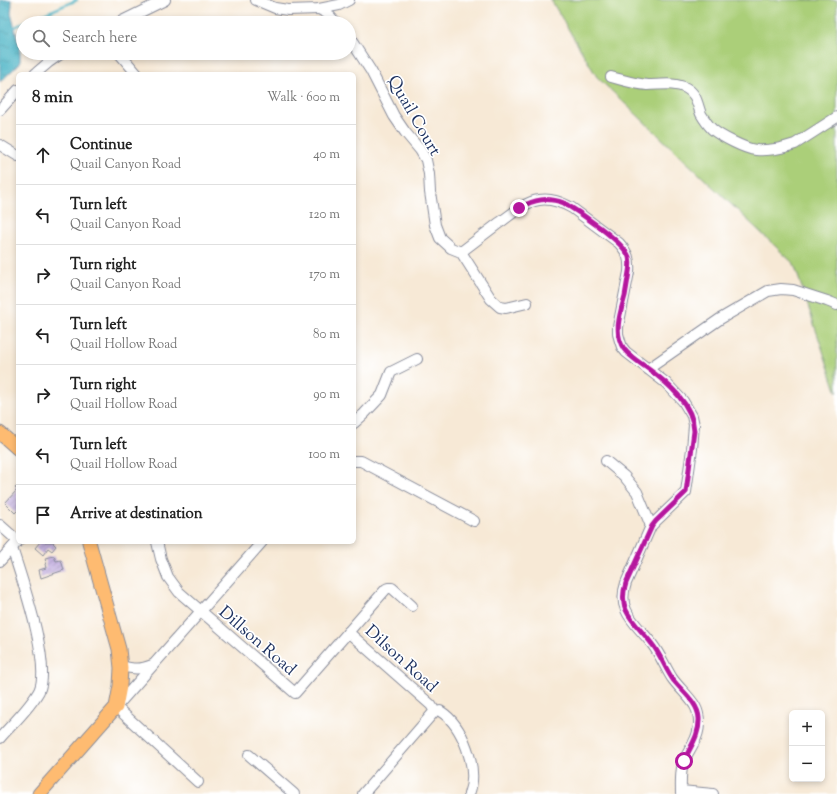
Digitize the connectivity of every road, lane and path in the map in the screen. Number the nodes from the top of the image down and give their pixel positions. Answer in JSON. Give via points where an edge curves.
{"nodes":[{"id":1,"x":165,"y":0,"type":"edge"},
{"id":2,"x":256,"y":0,"type":"edge"},
{"id":3,"x":349,"y":0,"type":"edge"},
{"id":4,"x":318,"y":9,"type":"junction"},
{"id":5,"x":132,"y":16,"type":"edge"},
{"id":6,"x":330,"y":16,"type":"edge"},
{"id":7,"x":356,"y":48,"type":"edge"},
{"id":8,"x":52,"y":60,"type":"edge"},
{"id":9,"x":126,"y":60,"type":"edge"},
{"id":10,"x":37,"y":72,"type":"edge"},
{"id":11,"x":135,"y":72,"type":"edge"},
{"id":12,"x":611,"y":77,"type":"dead end"},
{"id":13,"x":16,"y":92,"type":"edge"},
{"id":14,"x":0,"y":110,"type":"edge"},
{"id":15,"x":837,"y":117,"type":"edge"},
{"id":16,"x":0,"y":145,"type":"edge"},
{"id":17,"x":16,"y":155,"type":"edge"},
{"id":18,"x":461,"y":252,"type":"junction"},
{"id":19,"x":527,"y":303,"type":"dead end"},
{"id":20,"x":837,"y":305,"type":"edge"},
{"id":21,"x":418,"y":359,"type":"dead end"},
{"id":22,"x":648,"y":369,"type":"junction"},
{"id":23,"x":356,"y":421,"type":"edge"},
{"id":24,"x":0,"y":433,"type":"edge"},
{"id":25,"x":16,"y":447,"type":"edge"},
{"id":26,"x":356,"y":461,"type":"edge"},
{"id":27,"x":606,"y":461,"type":"dead end"},
{"id":28,"x":474,"y":521,"type":"dead end"},
{"id":29,"x":0,"y":526,"type":"edge"},
{"id":30,"x":652,"y":526,"type":"junction"},
{"id":31,"x":16,"y":543,"type":"edge"},
{"id":32,"x":16,"y":544,"type":"edge"},
{"id":33,"x":90,"y":544,"type":"edge"},
{"id":34,"x":157,"y":544,"type":"edge"},
{"id":35,"x":260,"y":544,"type":"edge"},
{"id":36,"x":0,"y":561,"type":"edge"},
{"id":37,"x":412,"y":606,"type":"dead end"},
{"id":38,"x":201,"y":611,"type":"junction"},
{"id":39,"x":348,"y":632,"type":"junction"},
{"id":40,"x":152,"y":665,"type":"junction"},
{"id":41,"x":121,"y":666,"type":"junction"},
{"id":42,"x":116,"y":707,"type":"junction"},
{"id":43,"x":437,"y":710,"type":"junction"},
{"id":44,"x":0,"y":738,"type":"edge"},
{"id":45,"x":249,"y":756,"type":"dead end"},
{"id":46,"x":198,"y":782,"type":"dead end"},
{"id":47,"x":681,"y":792,"type":"edge"},
{"id":48,"x":39,"y":794,"type":"edge"},
{"id":49,"x":294,"y":794,"type":"edge"},
{"id":50,"x":363,"y":794,"type":"edge"},
{"id":51,"x":469,"y":794,"type":"edge"},
{"id":52,"x":713,"y":794,"type":"edge"}],
"edges":[{"from":1,"to":5,"type":"street"},
{"from":2,"to":4,"type":"street","via":[[288,10]]},
{"from":3,"to":4,"type":"street","via":[[339,5]]},
{"from":4,"to":6,"type":"street"},
{"from":7,"to":18,"type":"street","name":"Quail Court","via":[[394,116],[426,160],[435,225],[440,238],[451,248]]},
{"from":8,"to":10,"type":"street"},
{"from":9,"to":11,"type":"street"},
{"from":12,"to":15,"type":"street","via":[[646,85],[685,87],[693,93],[701,114],[712,129],[754,150],[775,149],[795,144]]},
{"from":13,"to":14,"type":"street"},
{"from":16,"to":17,"type":"street"},
{"from":18,"to":19,"type":"street","name":"Quail Court","via":[[495,304],[506,308]]},
{"from":18,"to":22,"type":"street","via":[[519,208],[533,201],[550,199],[572,208],[619,243],[629,258],[629,272],[618,334],[626,352]]},
{"from":20,"to":22,"type":"street","via":[[793,290],[768,291],[720,319]]},
{"from":21,"to":23,"type":"street","via":[[391,372],[382,395]]},
{"from":22,"to":30,"type":"street","via":[[684,401],[694,425],[686,492]]},
{"from":24,"to":25,"type":"main road"},
{"from":26,"to":28,"type":"street","via":[[361,461]]},
{"from":27,"to":30,"type":"street","via":[[624,476],[637,492]]},
{"from":29,"to":31,"type":"street"},
{"from":30,"to":47,"type":"street","via":[[626,583],[623,599],[626,610],[656,649],[672,678],[691,700],[698,714],[697,734],[682,767]]},
{"from":31,"to":36,"type":"street"},
{"from":32,"to":44,"type":"street","via":[[42,659],[42,678],[39,690],[28,707]]},
{"from":33,"to":41,"type":"main road"},
{"from":34,"to":38,"type":"street","name":"Dillson Road","via":[[168,577],[179,592]]},
{"from":35,"to":38,"type":"street"},
{"from":37,"to":39,"type":"street","via":[[392,588],[388,588]]},
{"from":38,"to":39,"type":"street","name":"Dillson Road","via":[[295,693]]},
{"from":38,"to":40,"type":"street"},
{"from":39,"to":43,"type":"street","name":"Dilson Road"},
{"from":40,"to":41,"type":"street","via":[[133,669]]},
{"from":40,"to":42,"type":"street"},
{"from":41,"to":42,"type":"main road"},
{"from":42,"to":46,"type":"street"},
{"from":42,"to":48,"type":"main road"},
{"from":43,"to":50,"type":"street"},
{"from":43,"to":51,"type":"street","name":"Dilson Road","via":[[447,715],[464,742],[471,772]]},
{"from":45,"to":49,"type":"street"},
{"from":47,"to":52,"type":"street"}]}
